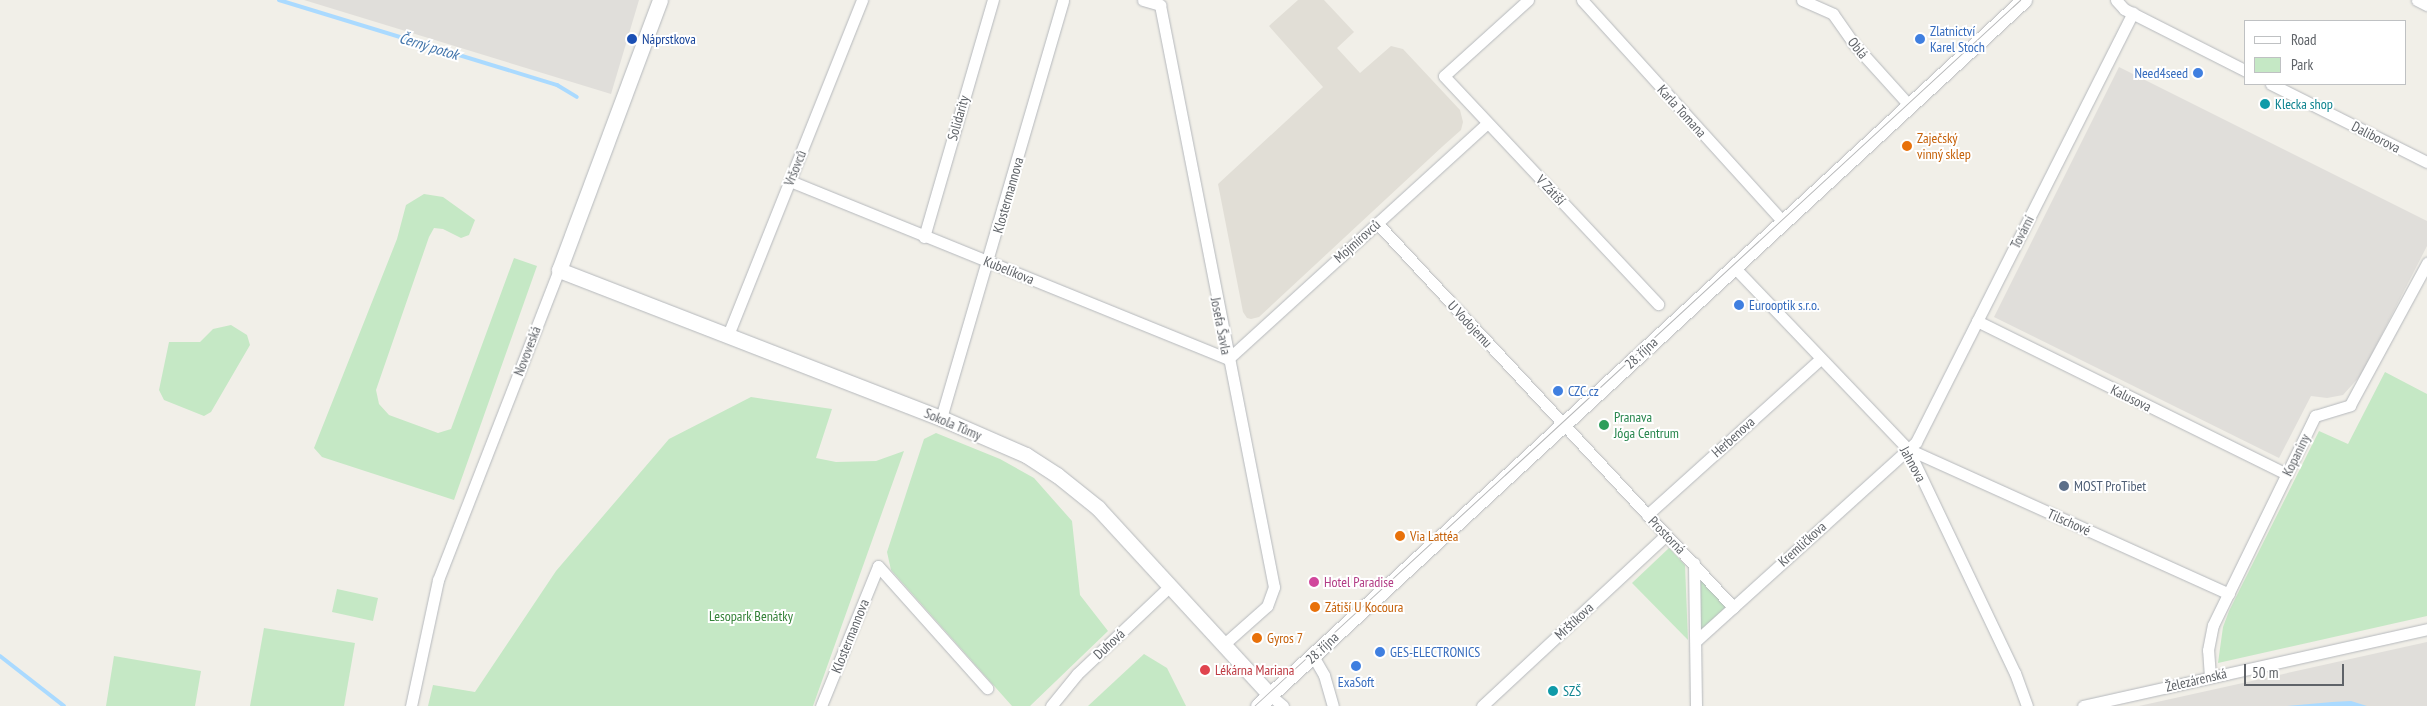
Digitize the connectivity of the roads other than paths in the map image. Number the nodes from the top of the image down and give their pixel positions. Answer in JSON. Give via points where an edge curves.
{"nodes":[{"id":1,"x":660,"y":0,"type":"edge"},
{"id":2,"x":862,"y":0,"type":"edge"},
{"id":3,"x":993,"y":0,"type":"edge"},
{"id":4,"x":1063,"y":0,"type":"edge"},
{"id":5,"x":1143,"y":0,"type":"edge"},
{"id":6,"x":1528,"y":0,"type":"edge"},
{"id":7,"x":1582,"y":0,"type":"edge"},
{"id":8,"x":1802,"y":0,"type":"edge"},
{"id":9,"x":2024,"y":0,"type":"edge"},
{"id":10,"x":2116,"y":0,"type":"edge"},
{"id":11,"x":2416,"y":0,"type":"edge"},
{"id":12,"x":2427,"y":5,"type":"edge"},
{"id":13,"x":2133,"y":13,"type":"junction"},
{"id":14,"x":2244,"y":70,"type":"edge"},
{"id":15,"x":2273,"y":85,"type":"edge"},
{"id":16,"x":1910,"y":106,"type":"junction"},
{"id":17,"x":1487,"y":123,"type":"junction"},
{"id":18,"x":2427,"y":162,"type":"edge"},
{"id":19,"x":790,"y":181,"type":"junction"},
{"id":20,"x":1783,"y":222,"type":"junction"},
{"id":21,"x":1377,"y":223,"type":"junction"},
{"id":22,"x":924,"y":237,"type":"junction"},
{"id":23,"x":989,"y":262,"type":"junction"},
{"id":24,"x":2427,"y":263,"type":"edge"},
{"id":25,"x":1734,"y":267,"type":"junction"},
{"id":26,"x":559,"y":270,"type":"junction"},
{"id":27,"x":2423,"y":281,"type":"edge"},
{"id":28,"x":1658,"y":304,"type":"dead end"},
{"id":29,"x":1977,"y":322,"type":"junction"},
{"id":30,"x":728,"y":335,"type":"junction"},
{"id":31,"x":1228,"y":359,"type":"junction"},
{"id":32,"x":1820,"y":359,"type":"junction"},
{"id":33,"x":941,"y":418,"type":"junction"},
{"id":34,"x":1564,"y":424,"type":"junction"},
{"id":35,"x":1908,"y":449,"type":"junction"},
{"id":36,"x":2286,"y":474,"type":"junction"},
{"id":37,"x":1647,"y":515,"type":"junction"},
{"id":38,"x":1666,"y":535,"type":"junction"},
{"id":39,"x":1694,"y":563,"type":"junction"},
{"id":40,"x":1170,"y":586,"type":"junction"},
{"id":41,"x":2229,"y":594,"type":"junction"},
{"id":42,"x":1733,"y":606,"type":"junction"},
{"id":43,"x":2427,"y":629,"type":"edge"},
{"id":44,"x":1697,"y":640,"type":"junction"},
{"id":45,"x":1224,"y":644,"type":"junction"},
{"id":46,"x":1313,"y":656,"type":"junction"},
{"id":47,"x":2210,"y":677,"type":"junction"},
{"id":48,"x":987,"y":688,"type":"dead end"},
{"id":49,"x":1270,"y":695,"type":"junction"},
{"id":50,"x":411,"y":706,"type":"edge"},
{"id":51,"x":821,"y":706,"type":"edge"},
{"id":52,"x":1052,"y":706,"type":"edge"},
{"id":53,"x":1258,"y":706,"type":"edge"},
{"id":54,"x":1283,"y":706,"type":"edge"},
{"id":55,"x":1333,"y":706,"type":"edge"},
{"id":56,"x":1482,"y":706,"type":"edge"},
{"id":57,"x":1696,"y":706,"type":"edge"},
{"id":58,"x":2027,"y":706,"type":"edge"},
{"id":59,"x":2083,"y":706,"type":"edge"}],
"edges":[{"from":1,"to":26,"type":"street","name":"Novoveská"},
{"from":2,"to":19,"type":"street","name":"Vršovců"},
{"from":3,"to":22,"type":"street","name":"Solidarity"},
{"from":4,"to":23,"type":"street","name":"Klostermannova"},
{"from":5,"to":31,"type":"street","name":"Josefa Šavla","via":[[1160,5]]},
{"from":6,"to":17,"type":"street","name":"V Zátiší","via":[[1444,76]]},
{"from":7,"to":20,"type":"street","name":"Karla Tomana"},
{"from":8,"to":16,"type":"street","name":"Oblá","via":[[1833,14],[1853,43]]},
{"from":9,"to":16,"type":"street","name":"28. října"},
{"from":10,"to":13,"type":"street"},
{"from":11,"to":12,"type":"street"},
{"from":13,"to":14,"type":"street"},
{"from":13,"to":29,"type":"street","name":"Tovární"},
{"from":15,"to":18,"type":"street","name":"Daliborova"},
{"from":16,"to":20,"type":"street","name":"28. října"},
{"from":17,"to":21,"type":"street","name":"Mojmírovců"},
{"from":17,"to":28,"type":"street","name":"V Zátiší"},
{"from":19,"to":22,"type":"street","name":"Kubelíkova"},
{"from":19,"to":30,"type":"street","name":"Vršovců"},
{"from":20,"to":25,"type":"street","name":"28. října"},
{"from":21,"to":31,"type":"street","name":"Mojmírovců"},
{"from":21,"to":34,"type":"street","name":"U Vodojemu"},
{"from":22,"to":23,"type":"street","name":"Kubelíkova"},
{"from":23,"to":31,"type":"street","name":"Kubelíkova"},
{"from":23,"to":33,"type":"street","name":"Klostermannova"},
{"from":24,"to":27,"type":"street","name":"Kopaniny"},
{"from":25,"to":32,"type":"street","name":"Jahnova"},
{"from":25,"to":34,"type":"street","name":"28. října"},
{"from":26,"to":30,"type":"street","name":"Sokola Tůmy"},
{"from":26,"to":50,"type":"street","name":"Novoveská","via":[[438,580]]},
{"from":27,"to":36,"type":"street","name":"Kopaniny","via":[[2350,405],[2315,416]]},
{"from":29,"to":35,"type":"street","name":"Tovární","via":[[1916,442]]},
{"from":29,"to":36,"type":"street","name":"Kalusova"},
{"from":30,"to":33,"type":"street","name":"Sokola Tůmy"},
{"from":31,"to":45,"type":"street","name":"Josefa Šavla","via":[[1274,587],[1267,606]]},
{"from":32,"to":35,"type":"street","name":"Jahnova"},
{"from":32,"to":37,"type":"street","name":"Herbenova"},
{"from":33,"to":40,"type":"street","name":"Sokola Tůmy","via":[[1026,455],[1057,474],[1098,508]]},
{"from":34,"to":37,"type":"street","name":"Prostorná"},
{"from":34,"to":46,"type":"street","name":"28. října"},
{"from":35,"to":41,"type":"street","name":"Tilschové"},
{"from":35,"to":42,"type":"street","name":"Kremličkova"},
{"from":35,"to":58,"type":"street","name":"Jahnova","via":[[2015,673]]},
{"from":36,"to":41,"type":"street","name":"Kopaniny"},
{"from":37,"to":38,"type":"street","name":"Prostorná"},
{"from":38,"to":39,"type":"street","name":"Prostorná"},
{"from":38,"to":56,"type":"street","name":"Mrštíkova"},
{"from":39,"to":42,"type":"street"},
{"from":39,"to":44,"type":"street","name":"Prostorná"},
{"from":40,"to":45,"type":"street","name":"Sokola Tůmy"},
{"from":40,"to":52,"type":"street","name":"Duhová","via":[[1077,674]]},
{"from":41,"to":47,"type":"street","name":"Kopaniny","via":[[2211,634]]},
{"from":42,"to":44,"type":"street","name":"Kremličkova"},
{"from":43,"to":47,"type":"street","name":"Železárenská"},
{"from":44,"to":57,"type":"street","name":"Prostorná"},
{"from":45,"to":49,"type":"street","name":"Sokola Tůmy"},
{"from":46,"to":49,"type":"street","name":"28. října"},
{"from":46,"to":55,"type":"street","via":[[1324,675]]},
{"from":47,"to":59,"type":"street","name":"Železárenská"},
{"from":48,"to":51,"type":"street","name":"Klostermannova","via":[[878,566]]},
{"from":49,"to":53,"type":"street","name":"28. října"},
{"from":49,"to":54,"type":"street"}]}
